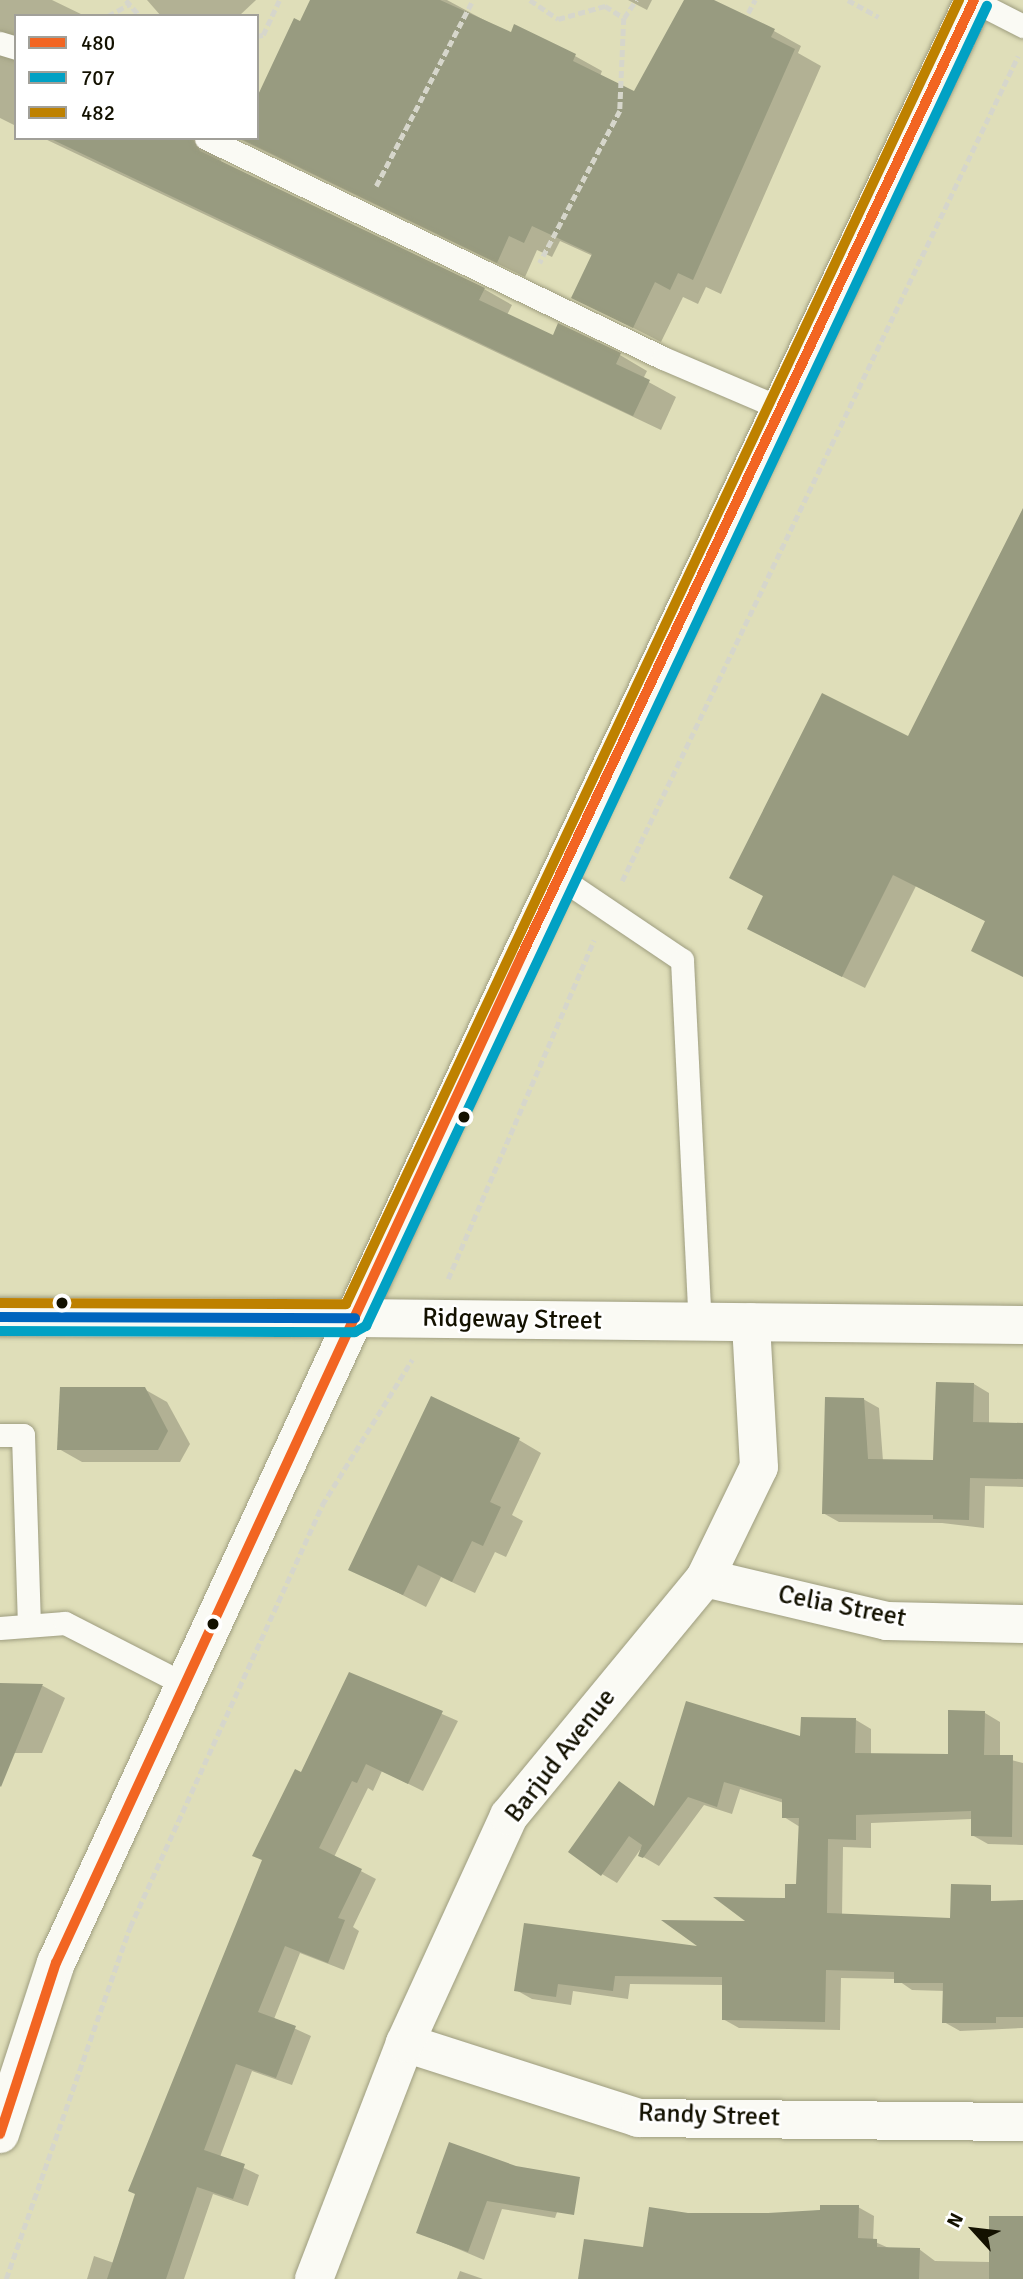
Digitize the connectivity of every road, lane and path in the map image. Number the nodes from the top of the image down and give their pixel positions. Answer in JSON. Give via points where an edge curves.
{"nodes":[{"id":1,"x":279,"y":0,"type":"edge"},
{"id":2,"x":473,"y":0,"type":"edge"},
{"id":3,"x":530,"y":0,"type":"edge"},
{"id":4,"x":636,"y":0,"type":"edge"},
{"id":5,"x":755,"y":0,"type":"edge"},
{"id":6,"x":848,"y":0,"type":"edge"},
{"id":7,"x":974,"y":1,"type":"edge"},
{"id":8,"x":128,"y":2,"type":"edge"},
{"id":9,"x":748,"y":13,"type":"dead end"},
{"id":10,"x":110,"y":14,"type":"edge"},
{"id":11,"x":879,"y":17,"type":"dead end"},
{"id":12,"x":624,"y":18,"type":"junction"},
{"id":13,"x":1023,"y":26,"type":"edge"},
{"id":14,"x":259,"y":36,"type":"edge"},
{"id":15,"x":1023,"y":45,"type":"edge"},
{"id":16,"x":210,"y":140,"type":"edge"},
{"id":17,"x":361,"y":216,"type":"junction"},
{"id":18,"x":526,"y":291,"type":"junction"},
{"id":19,"x":780,"y":408,"type":"junction"},
{"id":20,"x":559,"y":877,"type":"junction"},
{"id":21,"x":608,"y":910,"type":"junction"},
{"id":22,"x":0,"y":1317,"type":"edge"},
{"id":23,"x":355,"y":1318,"type":"junction"},
{"id":24,"x":431,"y":1319,"type":"junction"},
{"id":25,"x":700,"y":1322,"type":"junction"},
{"id":26,"x":751,"y":1322,"type":"junction"},
{"id":27,"x":1023,"y":1325,"type":"edge"},
{"id":28,"x":0,"y":1435,"type":"edge"},
{"id":29,"x":705,"y":1578,"type":"junction"},
{"id":30,"x":1023,"y":1624,"type":"edge"},
{"id":31,"x":29,"y":1625,"type":"junction"},
{"id":32,"x":0,"y":1628,"type":"edge"},
{"id":33,"x":186,"y":1685,"type":"junction"},
{"id":34,"x":405,"y":2043,"type":"junction"},
{"id":35,"x":1023,"y":2122,"type":"edge"},
{"id":36,"x":0,"y":2134,"type":"edge"},
{"id":37,"x":6,"y":2279,"type":"edge"},
{"id":38,"x":314,"y":2279,"type":"edge"}],
"edges":[{"from":1,"to":14,"type":"path"},
{"from":2,"to":17,"type":"path"},
{"from":3,"to":12,"type":"path","via":[[558,19],[605,6]]},
{"from":4,"to":12,"type":"path"},
{"from":5,"to":9,"type":"path"},
{"from":6,"to":11,"type":"path"},
{"from":7,"to":13,"type":"lane"},
{"from":7,"to":19,"type":"street"},
{"from":8,"to":10,"type":"path"},
{"from":12,"to":18,"type":"path","via":[[620,111]]},
{"from":15,"to":21,"type":"path"},
{"from":16,"to":17,"type":"lane"},
{"from":17,"to":18,"type":"lane"},
{"from":18,"to":19,"type":"lane","via":[[663,358]]},
{"from":19,"to":20,"type":"street"},
{"from":20,"to":21,"type":"lane"},
{"from":20,"to":23,"type":"street"},
{"from":21,"to":24,"type":"path"},
{"from":21,"to":25,"type":"lane","via":[[682,960]]},
{"from":22,"to":23,"type":"street","name":"Ridgeway Street"},
{"from":23,"to":24,"type":"street","name":"Ridgeway Street"},
{"from":23,"to":33,"type":"street"},
{"from":24,"to":25,"type":"street","name":"Ridgeway Street"},
{"from":24,"to":37,"type":"path","via":[[415,1355],[322,1505],[130,1927]]},
{"from":25,"to":26,"type":"street","name":"Ridgeway Street"},
{"from":26,"to":27,"type":"street","name":"Ridgeway Street"},
{"from":26,"to":29,"type":"street","name":"Barjud Avenue","via":[[759,1467]]},
{"from":28,"to":31,"type":"lane","via":[[23,1435]]},
{"from":29,"to":30,"type":"street","name":"Celia Street","via":[[887,1621]]},
{"from":29,"to":34,"type":"street","name":"Barjud Avenue","via":[[509,1816]]},
{"from":31,"to":32,"type":"lane"},
{"from":31,"to":33,"type":"lane","via":[[65,1623]]},
{"from":33,"to":36,"type":"street","via":[[56,1963]]},
{"from":34,"to":35,"type":"street","name":"Randy Street","via":[[638,2118]]},
{"from":34,"to":38,"type":"street","name":"Barjud Avenue"}]}
